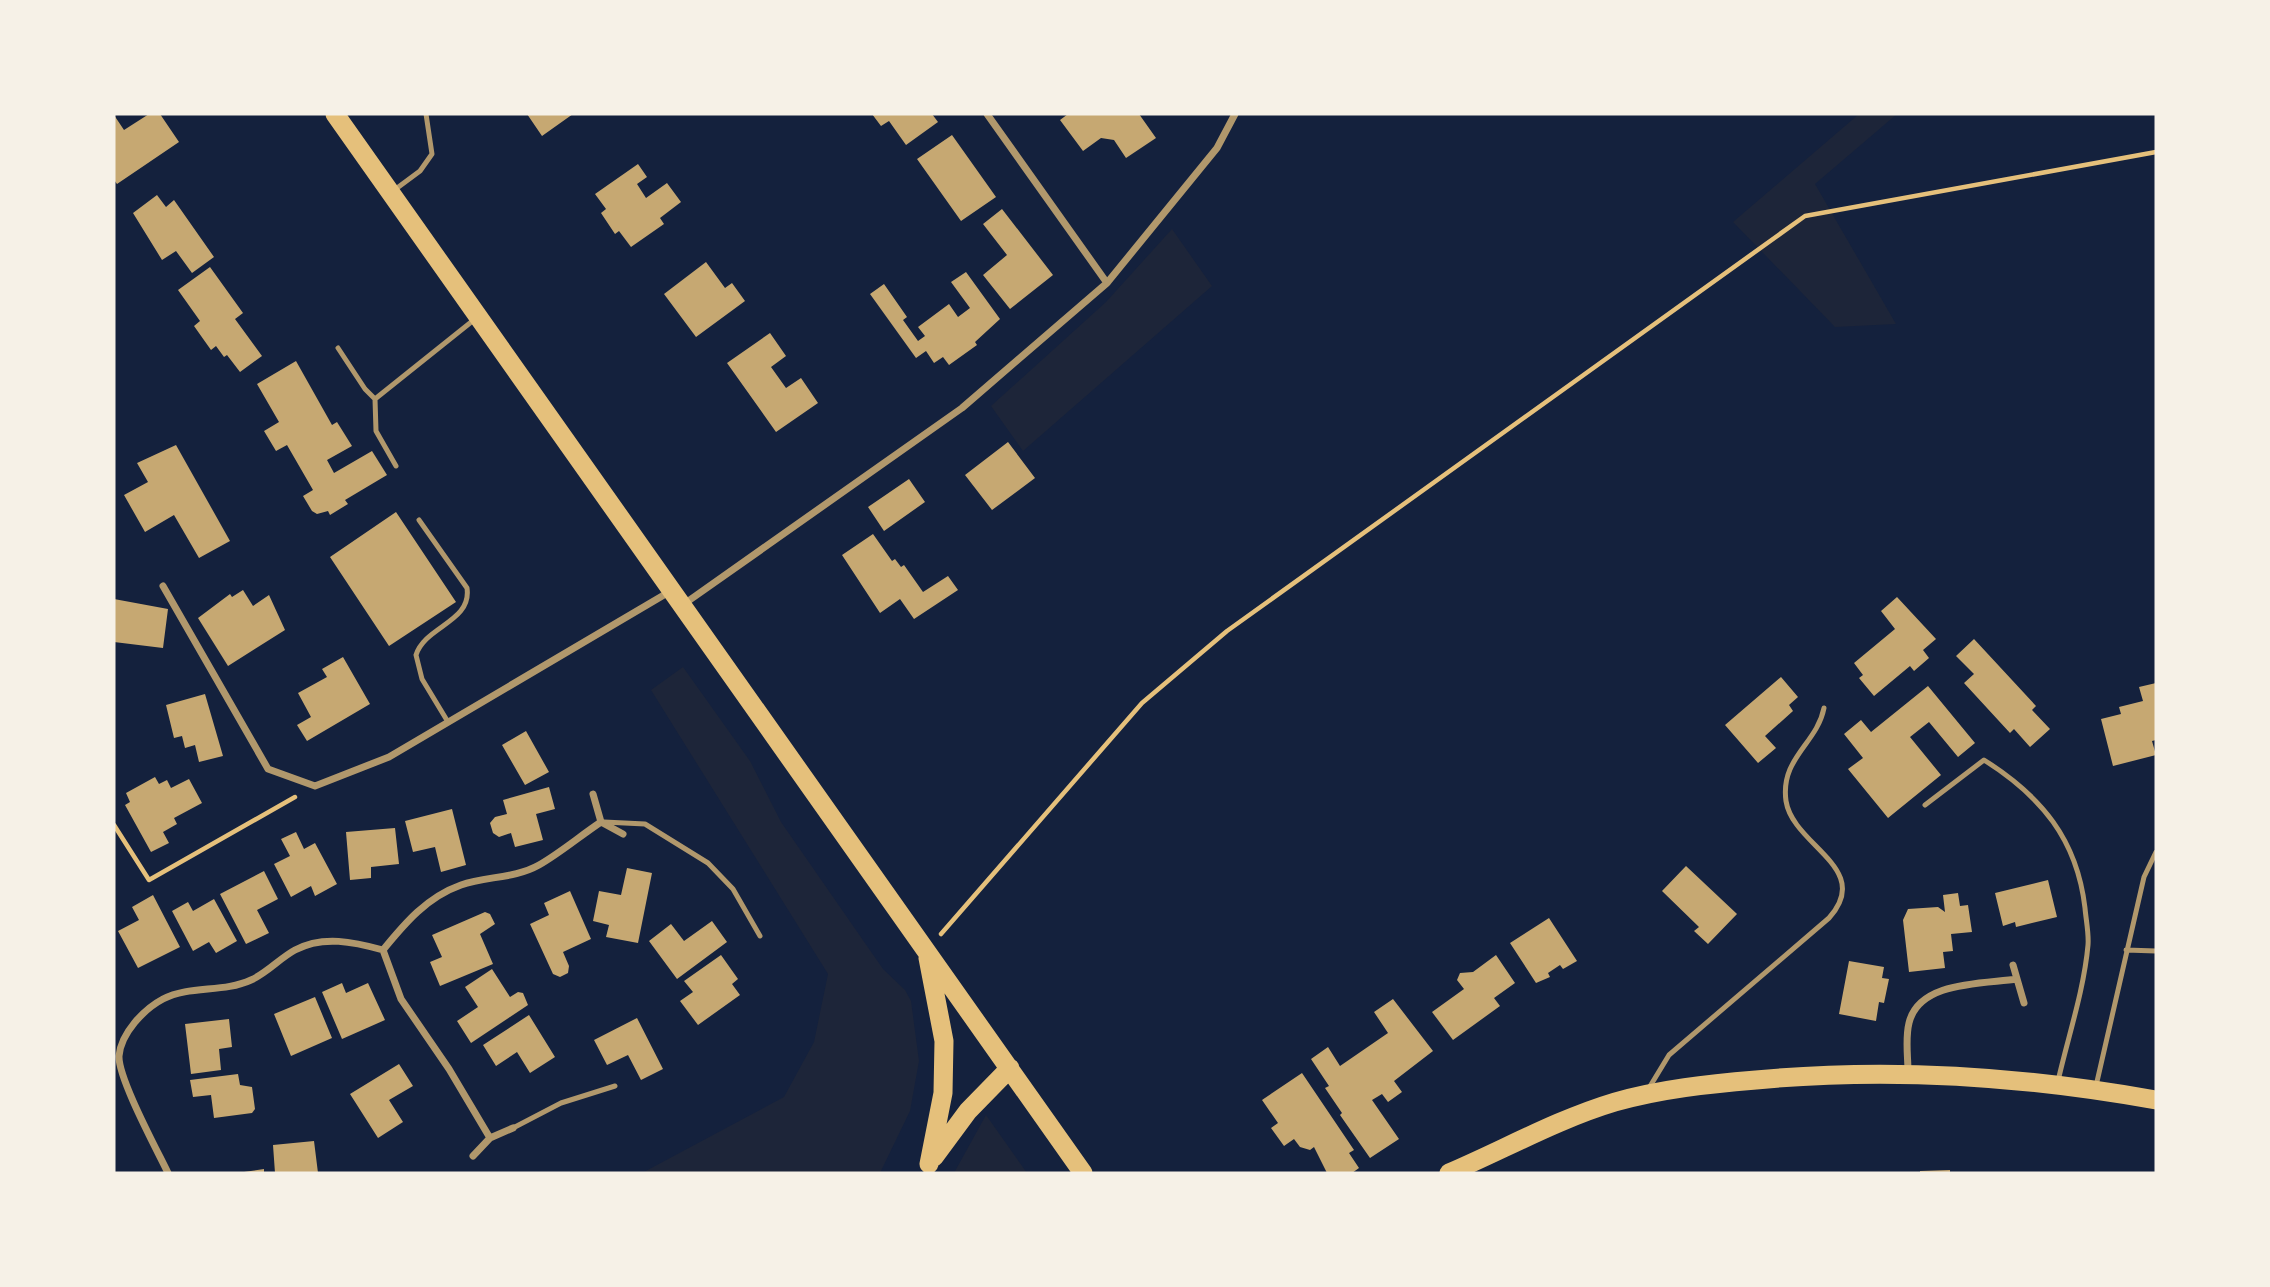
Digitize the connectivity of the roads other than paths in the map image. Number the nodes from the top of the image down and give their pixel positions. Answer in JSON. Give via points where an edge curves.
{"nodes":[{"id":1,"x":335,"y":114,"type":"edge"},
{"id":2,"x":426,"y":114,"type":"edge"},
{"id":3,"x":987,"y":114,"type":"edge"},
{"id":4,"x":1235,"y":114,"type":"edge"},
{"id":5,"x":390,"y":193,"type":"junction"},
{"id":6,"x":1107,"y":283,"type":"junction"},
{"id":7,"x":477,"y":317,"type":"junction"},
{"id":8,"x":338,"y":348,"type":"dead end"},
{"id":9,"x":375,"y":399,"type":"junction"},
{"id":10,"x":396,"y":466,"type":"dead end"},
{"id":11,"x":419,"y":520,"type":"dead end"},
{"id":12,"x":163,"y":586,"type":"dead end"},
{"id":13,"x":675,"y":599,"type":"junction"},
{"id":14,"x":1824,"y":708,"type":"dead end"},
{"id":15,"x":449,"y":722,"type":"junction"},
{"id":16,"x":593,"y":794,"type":"dead end"},
{"id":17,"x":1925,"y":806,"type":"dead end"},
{"id":18,"x":600,"y":822,"type":"junction"},
{"id":19,"x":623,"y":834,"type":"dead end"},
{"id":20,"x":2156,"y":852,"type":"edge"},
{"id":21,"x":760,"y":936,"type":"dead end"},
{"id":22,"x":383,"y":950,"type":"junction"},
{"id":23,"x":926,"y":950,"type":"junction"},
{"id":24,"x":2126,"y":950,"type":"junction"},
{"id":25,"x":2156,"y":951,"type":"edge"},
{"id":26,"x":2013,"y":965,"type":"dead end"},
{"id":27,"x":2017,"y":979,"type":"junction"},
{"id":28,"x":2024,"y":1003,"type":"dead end"},
{"id":29,"x":1010,"y":1068,"type":"junction"},
{"id":30,"x":1908,"y":1072,"type":"junction"},
{"id":31,"x":2057,"y":1084,"type":"junction"},
{"id":32,"x":615,"y":1086,"type":"dead end"},
{"id":33,"x":2095,"y":1089,"type":"junction"},
{"id":34,"x":1646,"y":1094,"type":"junction"},
{"id":35,"x":2156,"y":1100,"type":"edge"},
{"id":36,"x":513,"y":1128,"type":"joint"},
{"id":37,"x":490,"y":1138,"type":"junction"},
{"id":38,"x":473,"y":1156,"type":"dead end"},
{"id":39,"x":925,"y":1168,"type":"edge"},
{"id":40,"x":168,"y":1173,"type":"edge"},
{"id":41,"x":1083,"y":1173,"type":"edge"},
{"id":42,"x":1449,"y":1173,"type":"edge"}],
"edges":[{"from":1,"to":5,"type":"highway"},
{"from":2,"to":5,"type":"lane","via":[[432,154],[420,171]]},
{"from":3,"to":6,"type":"street"},
{"from":4,"to":6,"type":"street","via":[[1217,148]]},
{"from":5,"to":7,"type":"highway"},
{"from":6,"to":13,"type":"street","via":[[962,408]]},
{"from":7,"to":9,"type":"lane"},
{"from":7,"to":13,"type":"highway"},
{"from":8,"to":9,"type":"lane"},
{"from":9,"to":10,"type":"lane","via":[[376,431]]},
{"from":11,"to":15,"type":"lane","via":[[467,588],[463,609],[427,637],[416,655],[422,679]]},
{"from":12,"to":15,"type":"street","via":[[268,769],[315,786],[389,757]]},
{"from":13,"to":15,"type":"street"},
{"from":13,"to":23,"type":"highway"},
{"from":14,"to":34,"type":"lane","via":[[1822,719],[1790,766],[1786,802],[1837,871],[1844,884],[1843,898],[1829,918],[1669,1055]]},
{"from":16,"to":18,"type":"street"},
{"from":17,"to":31,"type":"lane","via":[[1984,760],[2042,805],[2064,838],[2081,880],[2089,944]]},
{"from":18,"to":19,"type":"street"},
{"from":18,"to":21,"type":"lane","via":[[645,824],[708,863],[733,889]]},
{"from":18,"to":22,"type":"street","via":[[539,865],[510,877],[462,884],[431,899]]},
{"from":20,"to":24,"type":"lane","via":[[2144,877]]},
{"from":22,"to":37,"type":"street","via":[[401,999]]},
{"from":22,"to":40,"type":"street","via":[[352,942],[323,942],[296,950],[252,979],[228,988],[163,999],[145,1012],[128,1031],[119,1056]]},
{"from":23,"to":29,"type":"highway"},
{"from":23,"to":39,"type":"highway","via":[[944,1041],[943,1093]]},
{"from":24,"to":25,"type":"lane"},
{"from":24,"to":33,"type":"lane"},
{"from":26,"to":27,"type":"street"},
{"from":27,"to":28,"type":"street"},
{"from":27,"to":30,"type":"street","via":[[1948,989],[1926,998],[1910,1020]]},
{"from":29,"to":39,"type":"highway","via":[[968,1111]]},
{"from":29,"to":41,"type":"highway"},
{"from":30,"to":31,"type":"highway"},
{"from":30,"to":34,"type":"highway","via":[[1809,1074]]},
{"from":31,"to":33,"type":"highway"},
{"from":32,"to":36,"type":"lane","via":[[561,1103]]},
{"from":33,"to":35,"type":"highway"},
{"from":34,"to":42,"type":"highway","via":[[1612,1103]]},
{"from":36,"to":37,"type":"street"},
{"from":37,"to":38,"type":"street"}]}
